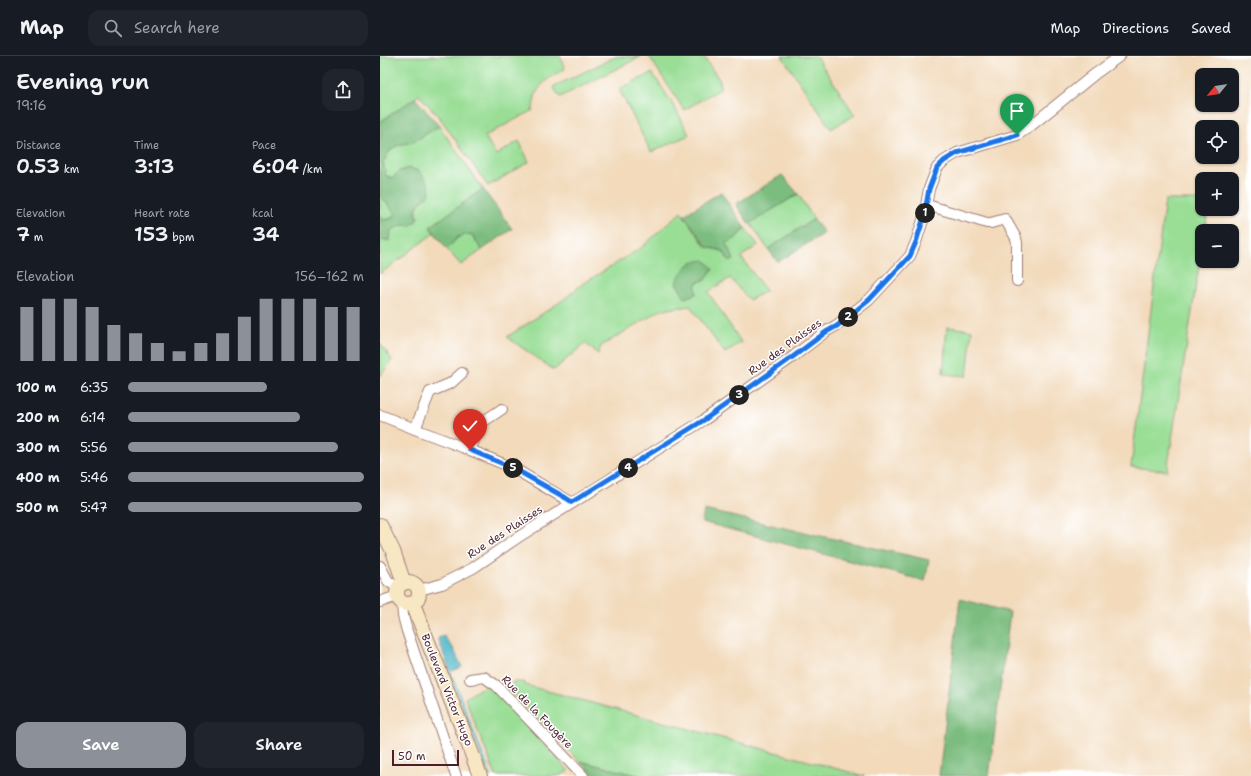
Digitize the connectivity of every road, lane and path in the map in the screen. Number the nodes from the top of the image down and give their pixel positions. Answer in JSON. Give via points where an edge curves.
{"nodes":[{"id":1,"x":1120,"y":56,"type":"edge"},
{"id":2,"x":927,"y":205,"type":"junction"},
{"id":3,"x":1017,"y":281,"type":"dead end"},
{"id":4,"x":462,"y":373,"type":"dead end"},
{"id":5,"x":502,"y":409,"type":"dead end"},
{"id":6,"x":380,"y":415,"type":"edge"},
{"id":7,"x":415,"y":430,"type":"junction"},
{"id":8,"x":470,"y":450,"type":"junction"},
{"id":9,"x":572,"y":502,"type":"junction"},
{"id":10,"x":380,"y":524,"type":"edge"},
{"id":11,"x":380,"y":566,"type":"edge"},
{"id":12,"x":419,"y":590,"type":"joint"},
{"id":13,"x":403,"y":595,"type":"junction"},
{"id":14,"x":380,"y":602,"type":"edge"},
{"id":15,"x":470,"y":679,"type":"dead end"},
{"id":16,"x":456,"y":776,"type":"edge"},
{"id":17,"x":480,"y":776,"type":"edge"},
{"id":18,"x":583,"y":776,"type":"edge"}],
"edges":[{"from":1,"to":2,"type":"street","name":"Rue des Plaisses","via":[[1017,135],[957,153],[944,161],[933,177]]},
{"from":2,"to":3,"type":"street","via":[[987,223],[1005,219],[1017,243]]},
{"from":2,"to":9,"type":"street","name":"Rue des Plaisses","via":[[910,256],[869,300],[837,326],[704,420]]},
{"from":4,"to":7,"type":"street","via":[[451,383],[430,392]]},
{"from":5,"to":8,"type":"street","via":[[481,423]]},
{"from":6,"to":7,"type":"street"},
{"from":7,"to":8,"type":"street"},
{"from":8,"to":9,"type":"street","via":[[513,468]]},
{"from":9,"to":12,"type":"street","name":"Rue des Plaisses","via":[[472,568],[442,584]]},
{"from":10,"to":13,"type":"main road","name":"Boulevard Victor Hugo","via":[[393,551]]},
{"from":11,"to":13,"type":"street","via":[[388,581]]},
{"from":12,"to":13,"type":"main road","via":[[414,583],[408,582]]},
{"from":13,"to":14,"type":"street"},
{"from":13,"to":16,"type":"street","via":[[403,616],[407,631]]},
{"from":13,"to":17,"type":"main road","name":"Boulevard Victor Hugo"},
{"from":15,"to":18,"type":"street","name":"Rue de la Fougère","via":[[484,677],[497,686]]}]}
